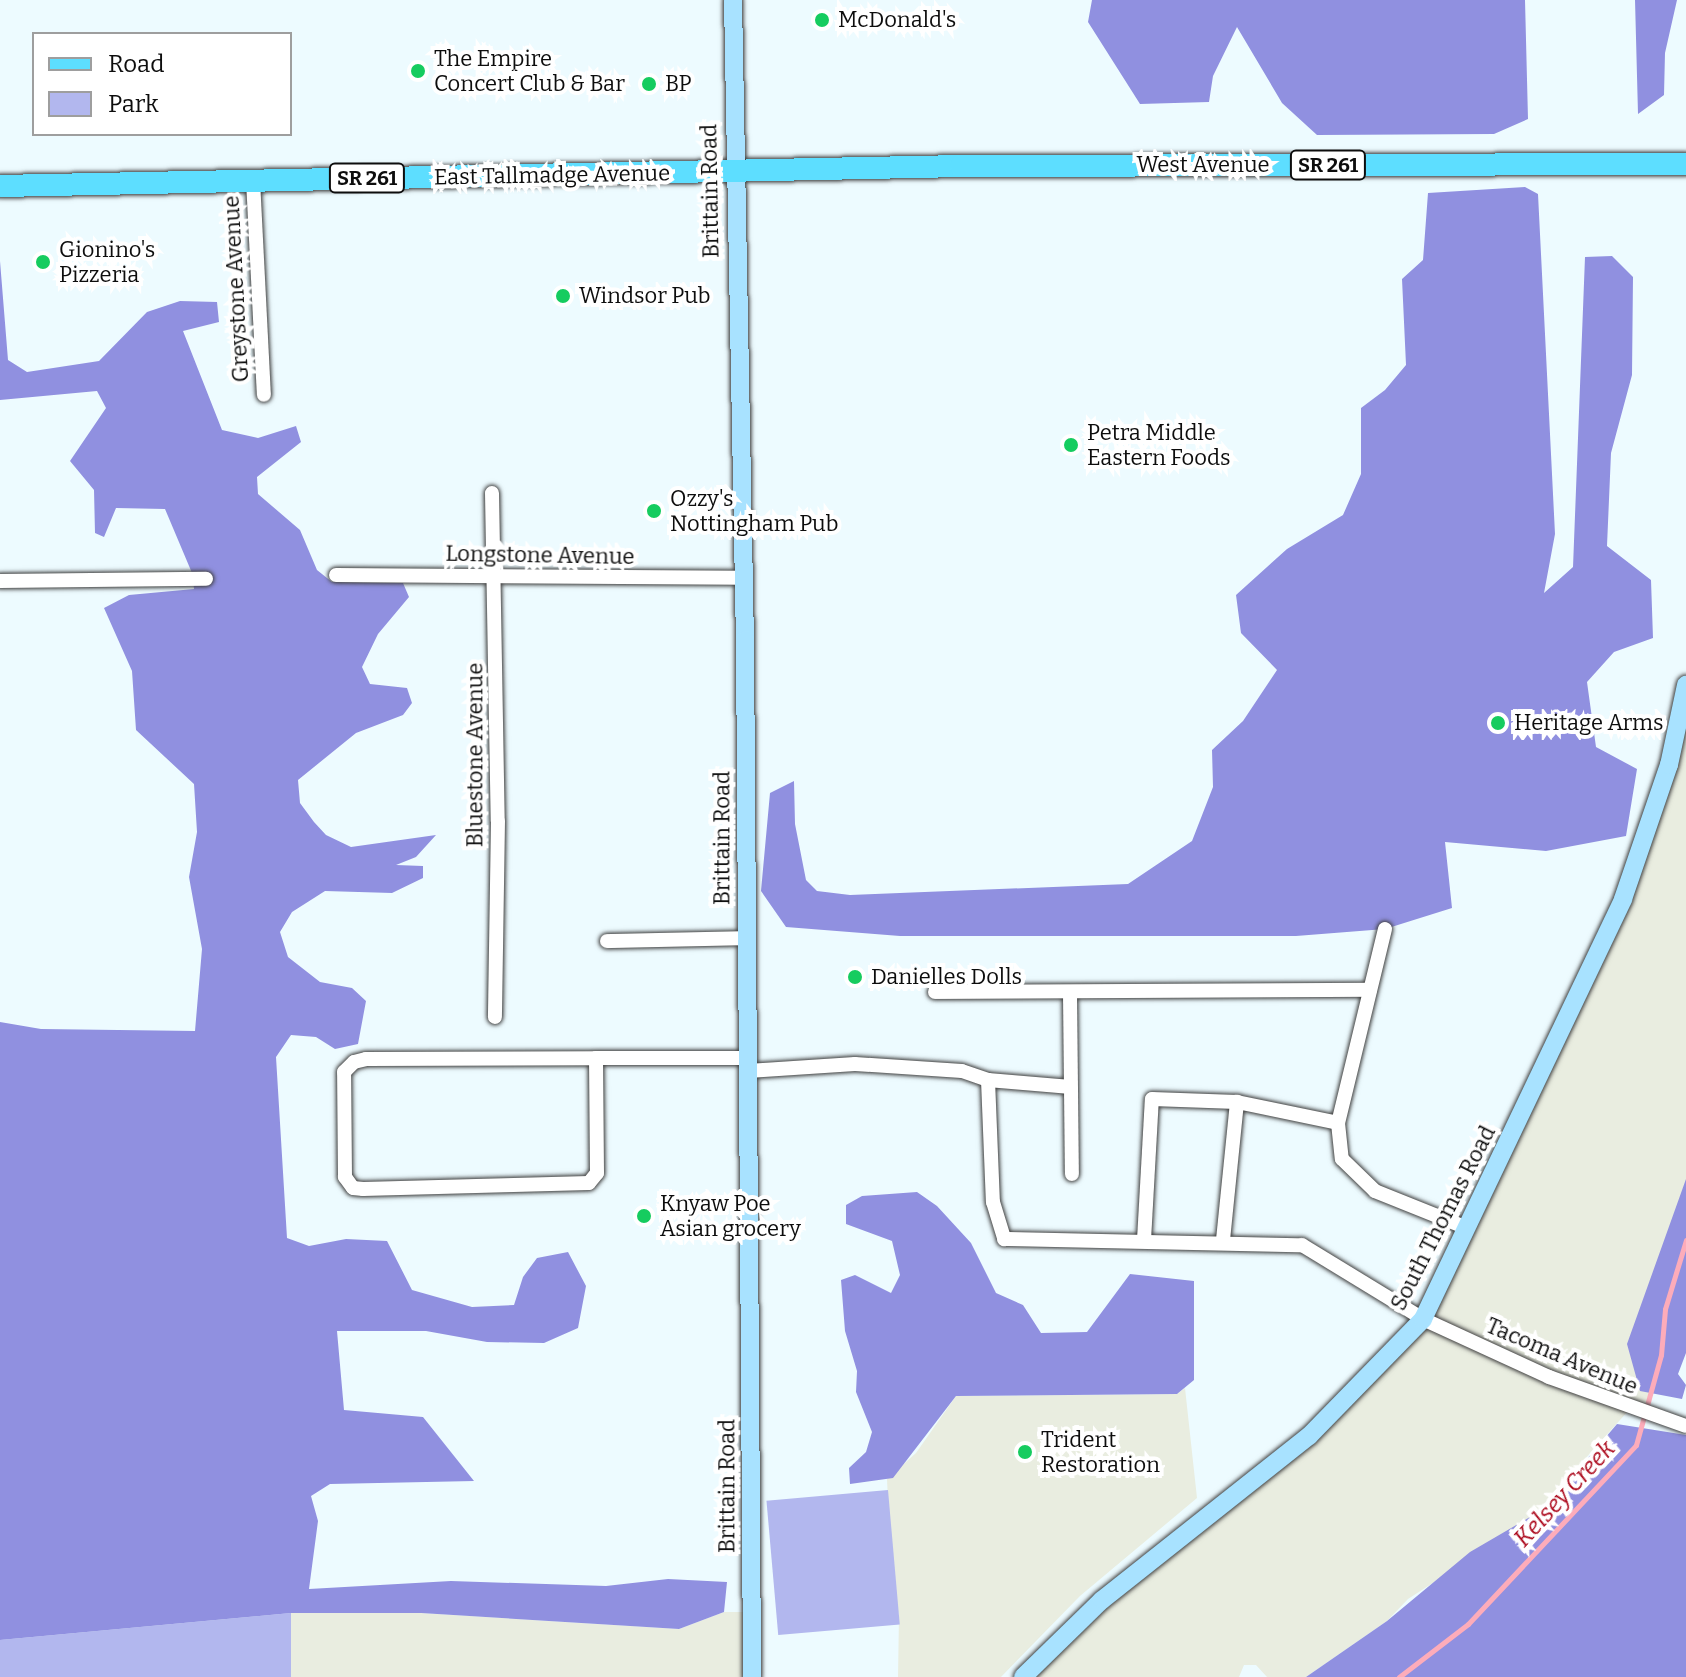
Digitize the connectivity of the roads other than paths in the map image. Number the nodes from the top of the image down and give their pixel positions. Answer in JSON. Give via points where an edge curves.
{"nodes":[{"id":1,"x":733,"y":0,"type":"edge"},
{"id":2,"x":1686,"y":164,"type":"edge"},
{"id":3,"x":961,"y":166,"type":"joint"},
{"id":4,"x":733,"y":171,"type":"junction"},
{"id":5,"x":253,"y":180,"type":"junction"},
{"id":6,"x":0,"y":186,"type":"edge"},
{"id":7,"x":264,"y":395,"type":"dead end"},
{"id":8,"x":492,"y":493,"type":"dead end"},
{"id":9,"x":336,"y":575,"type":"dead end"},
{"id":10,"x":494,"y":577,"type":"junction"},
{"id":11,"x":742,"y":578,"type":"junction"},
{"id":12,"x":206,"y":579,"type":"dead end"},
{"id":13,"x":0,"y":581,"type":"edge"},
{"id":14,"x":1685,"y":698,"type":"edge"},
{"id":15,"x":1385,"y":929,"type":"dead end"},
{"id":16,"x":745,"y":938,"type":"junction"},
{"id":17,"x":607,"y":941,"type":"dead end"},
{"id":18,"x":1370,"y":990,"type":"junction"},
{"id":19,"x":935,"y":992,"type":"dead end"},
{"id":20,"x":1070,"y":994,"type":"junction"},
{"id":21,"x":495,"y":1017,"type":"dead end"},
{"id":22,"x":596,"y":1058,"type":"junction"},
{"id":23,"x":748,"y":1064,"type":"junction"},
{"id":24,"x":988,"y":1080,"type":"junction"},
{"id":25,"x":1071,"y":1087,"type":"junction"},
{"id":26,"x":1237,"y":1102,"type":"junction"},
{"id":27,"x":1338,"y":1123,"type":"junction"},
{"id":28,"x":1072,"y":1174,"type":"dead end"},
{"id":29,"x":1467,"y":1228,"type":"junction"},
{"id":30,"x":1144,"y":1240,"type":"junction"},
{"id":31,"x":1223,"y":1240,"type":"junction"},
{"id":32,"x":1423,"y":1319,"type":"junction"},
{"id":33,"x":1686,"y":1426,"type":"edge"},
{"id":34,"x":752,"y":1677,"type":"edge"},
{"id":35,"x":1023,"y":1677,"type":"edge"}],
"edges":[{"from":1,"to":4,"type":"main road","name":"Brittain Road"},
{"from":2,"to":3,"type":"main road","name":"West Avenue","number":"SR 261"},
{"from":3,"to":4,"type":"main road","name":"East Tallmadge Avenue","number":"SR 261"},
{"from":4,"to":5,"type":"main road","name":"East Tallmadge Avenue","number":"SR 261"},
{"from":4,"to":11,"type":"main road","name":"Brittain Road"},
{"from":5,"to":6,"type":"main road","name":"East Tallmadge Avenue","number":"SR 261"},
{"from":5,"to":7,"type":"street","name":"Greystone Avenue"},
{"from":8,"to":10,"type":"street","name":"Bluestone Avenue"},
{"from":9,"to":10,"type":"street","name":"Longstone Avenue"},
{"from":10,"to":11,"type":"street","name":"Longstone Avenue"},
{"from":10,"to":21,"type":"street","name":"Bluestone Avenue"},
{"from":11,"to":16,"type":"main road","name":"Brittain Road"},
{"from":12,"to":13,"type":"street"},
{"from":14,"to":29,"type":"main road","name":"South Thomas Road","via":[[1648,832],[1623,899]]},
{"from":15,"to":18,"type":"street"},
{"from":16,"to":17,"type":"street"},
{"from":16,"to":23,"type":"main road","name":"Brittain Road"},
{"from":18,"to":20,"type":"street"},
{"from":18,"to":27,"type":"street"},
{"from":19,"to":20,"type":"street"},
{"from":20,"to":25,"type":"street"},
{"from":22,"to":22,"type":"street","via":[[354,1062],[344,1072],[345,1177],[353,1188],[363,1189],[589,1183],[597,1173]]},
{"from":22,"to":23,"type":"street"},
{"from":23,"to":24,"type":"street","via":[[962,1071]]},
{"from":23,"to":34,"type":"main road","name":"Brittain Road"},
{"from":24,"to":25,"type":"street"},
{"from":24,"to":30,"type":"street","name":"Tacoma Avenue","via":[[993,1202],[1004,1239]]},
{"from":25,"to":28,"type":"street"},
{"from":26,"to":27,"type":"street"},
{"from":26,"to":30,"type":"street","via":[[1152,1099]]},
{"from":26,"to":31,"type":"street"},
{"from":27,"to":29,"type":"street","via":[[1342,1159],[1375,1191]]},
{"from":29,"to":32,"type":"main road","name":"South Thomas Road"},
{"from":30,"to":31,"type":"street","name":"Tacoma Avenue"},
{"from":31,"to":32,"type":"street","name":"Tacoma Avenue","via":[[1302,1245]]},
{"from":32,"to":33,"type":"street","name":"Tacoma Avenue","via":[[1629,1410]]},
{"from":32,"to":35,"type":"main road","name":"South Thomas Road","via":[[1309,1436],[1102,1600]]}]}
